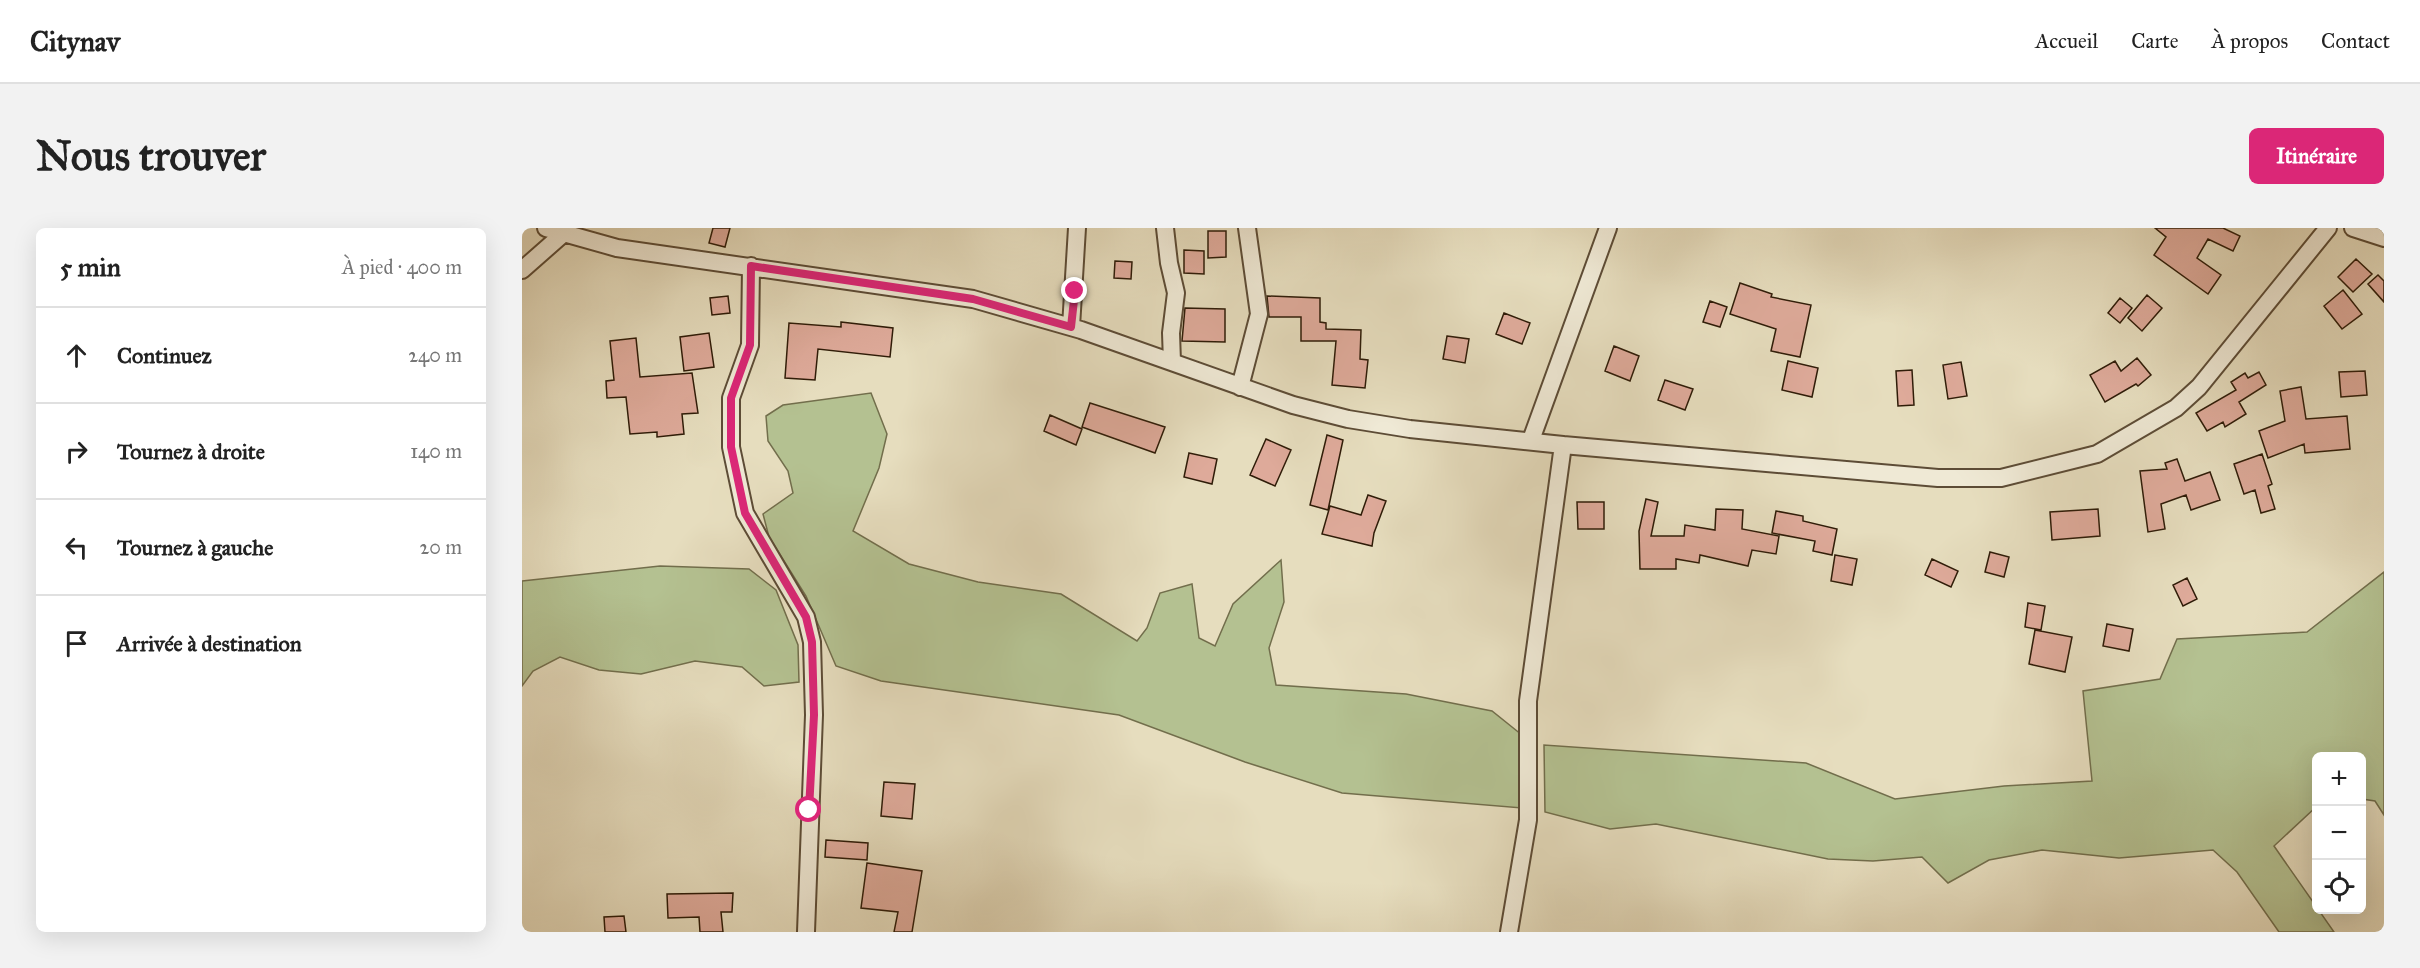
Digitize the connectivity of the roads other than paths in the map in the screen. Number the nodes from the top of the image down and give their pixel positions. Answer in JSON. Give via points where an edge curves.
{"nodes":[{"id":1,"x":546,"y":228,"type":"edge"},
{"id":2,"x":1077,"y":228,"type":"edge"},
{"id":3,"x":1166,"y":228,"type":"edge"},
{"id":4,"x":1247,"y":228,"type":"edge"},
{"id":5,"x":1608,"y":228,"type":"edge"},
{"id":6,"x":2328,"y":228,"type":"edge"},
{"id":7,"x":2353,"y":228,"type":"edge"},
{"id":8,"x":564,"y":233,"type":"junction"},
{"id":9,"x":2384,"y":238,"type":"edge"},
{"id":10,"x":751,"y":266,"type":"junction"},
{"id":11,"x":522,"y":270,"type":"edge"},
{"id":12,"x":1071,"y":327,"type":"junction"},
{"id":13,"x":1172,"y":362,"type":"junction"},
{"id":14,"x":1240,"y":387,"type":"junction"},
{"id":15,"x":1531,"y":440,"type":"junction"},
{"id":16,"x":1563,"y":445,"type":"junction"},
{"id":17,"x":806,"y":932,"type":"edge"},
{"id":18,"x":1509,"y":932,"type":"edge"}],
"edges":[{"from":1,"to":8,"type":"street"},
{"from":2,"to":12,"type":"street"},
{"from":3,"to":13,"type":"street","via":[[1176,292]]},
{"from":4,"to":14,"type":"street","via":[[1259,314]]},
{"from":5,"to":15,"type":"street"},
{"from":6,"to":16,"type":"street","via":[[2199,387],[2176,408],[2097,454],[2001,478],[1938,478]]},
{"from":7,"to":9,"type":"street"},
{"from":8,"to":10,"type":"street","via":[[617,248]]},
{"from":8,"to":11,"type":"street"},
{"from":10,"to":12,"type":"street","via":[[973,299]]},
{"from":10,"to":17,"type":"street","via":[[750,345],[731,398],[731,447],[745,513],[806,617],[812,642],[814,715]]},
{"from":12,"to":13,"type":"street"},
{"from":13,"to":14,"type":"street"},
{"from":14,"to":15,"type":"street","via":[[1348,419]]},
{"from":15,"to":16,"type":"street"},
{"from":16,"to":18,"type":"street","via":[[1528,701],[1528,820]]}]}
